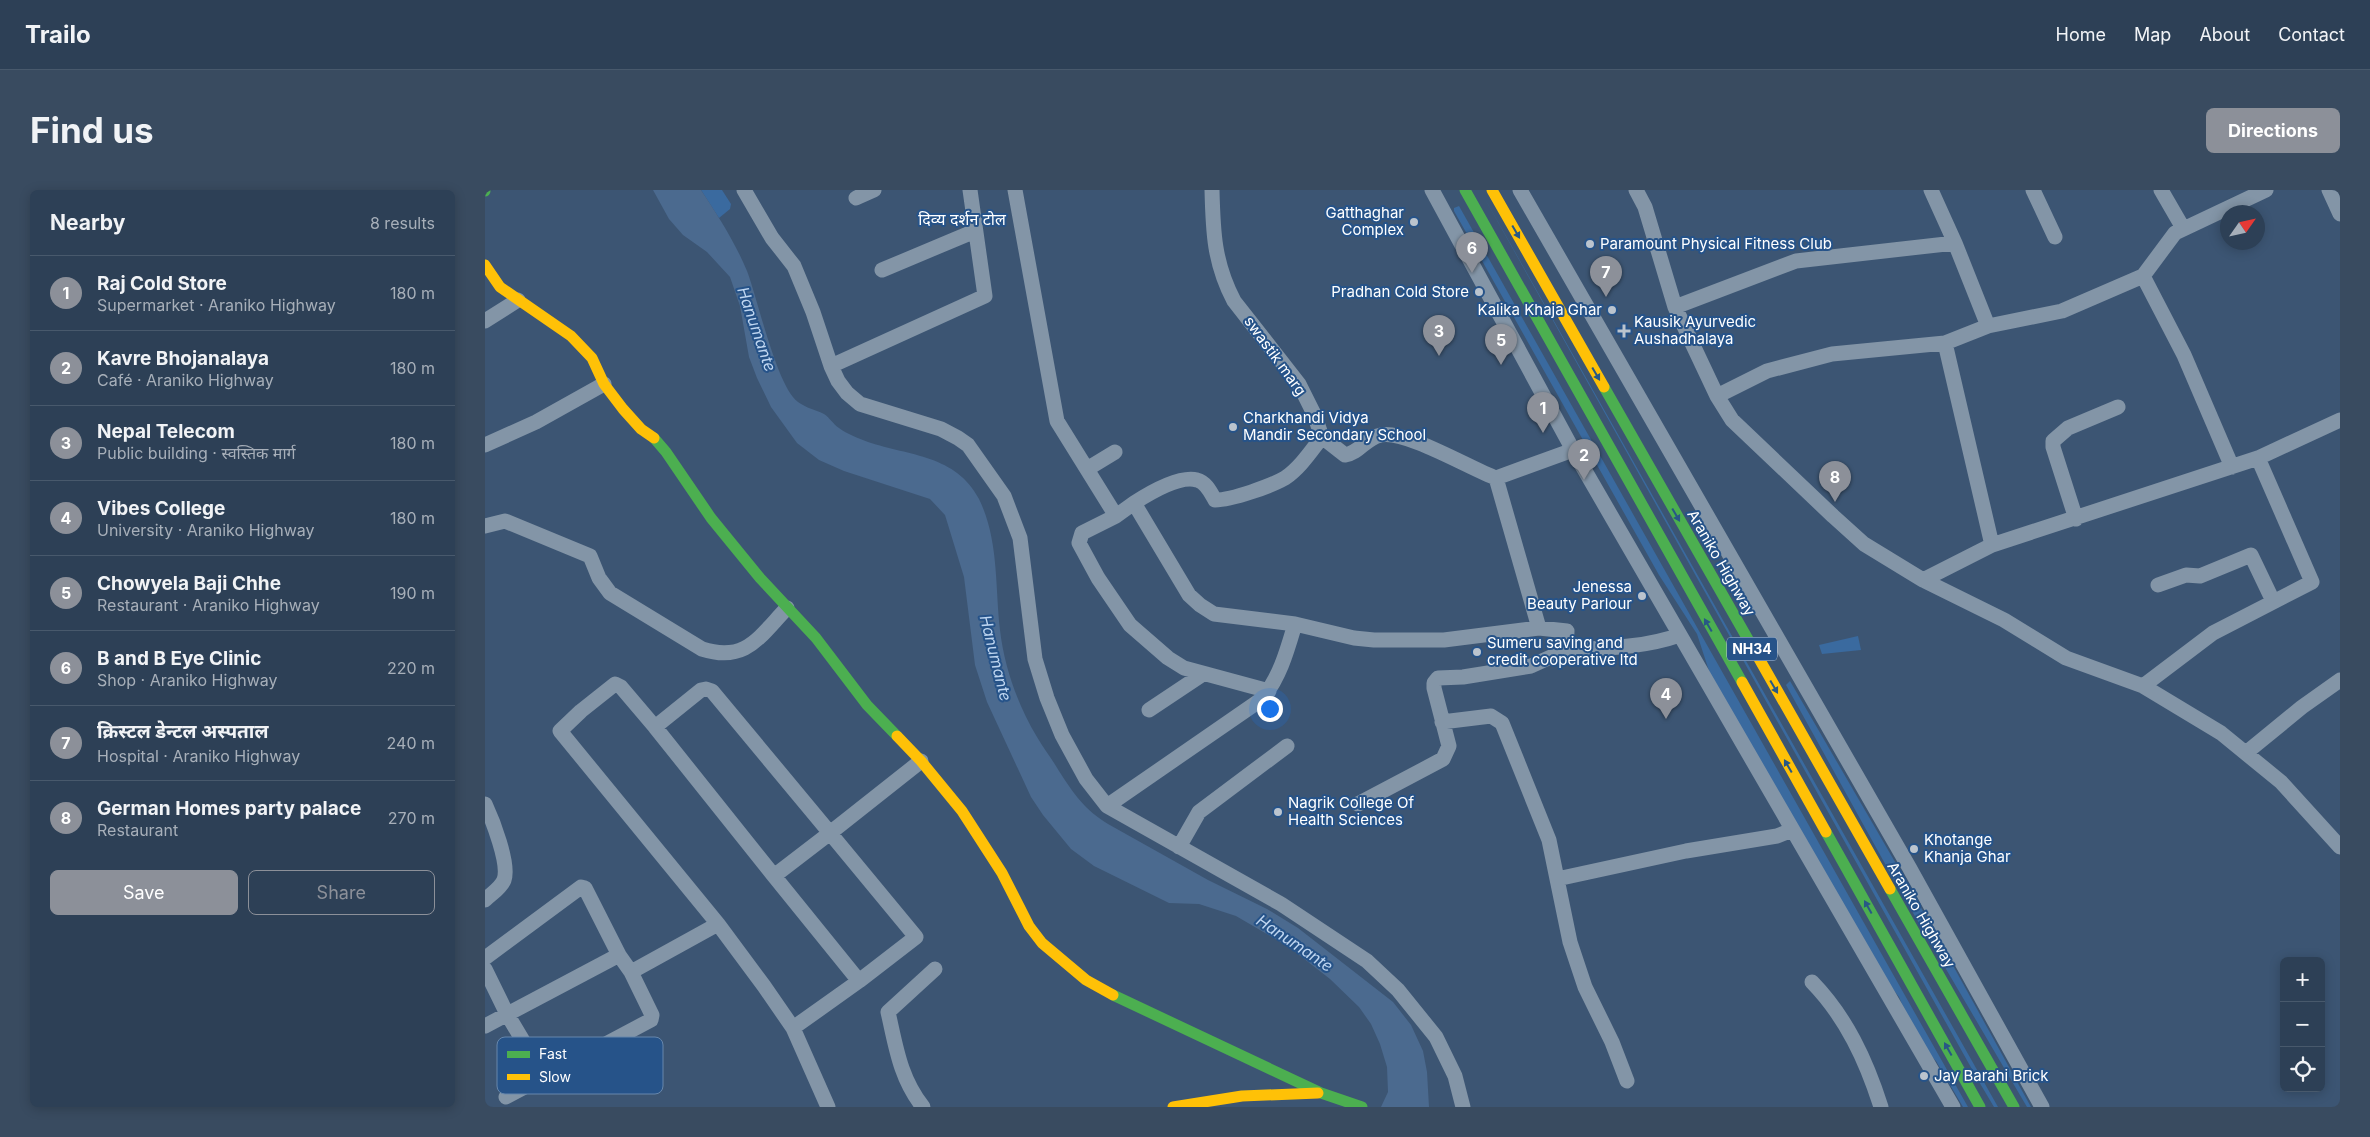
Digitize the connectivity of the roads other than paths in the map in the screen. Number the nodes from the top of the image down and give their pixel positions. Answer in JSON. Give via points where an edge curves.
{"nodes":[{"id":1,"x":744,"y":190,"type":"edge"},
{"id":2,"x":874,"y":190,"type":"edge"},
{"id":3,"x":971,"y":190,"type":"edge"},
{"id":4,"x":1015,"y":190,"type":"edge"},
{"id":5,"x":1212,"y":190,"type":"edge"},
{"id":6,"x":1432,"y":190,"type":"edge"},
{"id":7,"x":1465,"y":190,"type":"edge"},
{"id":8,"x":1491,"y":190,"type":"edge"},
{"id":9,"x":1520,"y":190,"type":"edge"},
{"id":10,"x":1636,"y":190,"type":"edge"},
{"id":11,"x":1931,"y":190,"type":"edge"},
{"id":12,"x":2033,"y":190,"type":"edge"},
{"id":13,"x":2161,"y":190,"type":"edge"},
{"id":14,"x":2265,"y":190,"type":"edge"},
{"id":15,"x":2329,"y":190,"type":"edge"},
{"id":16,"x":856,"y":198,"type":"dead end"},
{"id":17,"x":2340,"y":214,"type":"edge"},
{"id":18,"x":2183,"y":228,"type":"junction"},
{"id":19,"x":975,"y":231,"type":"junction"},
{"id":20,"x":2055,"y":237,"type":"dead end"},
{"id":21,"x":1955,"y":244,"type":"junction"},
{"id":22,"x":485,"y":265,"type":"edge"},
{"id":23,"x":882,"y":270,"type":"dead end"},
{"id":24,"x":2143,"y":276,"type":"junction"},
{"id":25,"x":517,"y":300,"type":"junction"},
{"id":26,"x":1675,"y":307,"type":"junction"},
{"id":27,"x":485,"y":321,"type":"edge"},
{"id":28,"x":1988,"y":326,"type":"junction"},
{"id":29,"x":1945,"y":343,"type":"junction"},
{"id":30,"x":831,"y":366,"type":"junction"},
{"id":31,"x":604,"y":384,"type":"junction"},
{"id":32,"x":1717,"y":396,"type":"junction"},
{"id":33,"x":2118,"y":408,"type":"dead end"},
{"id":34,"x":2340,"y":420,"type":"edge"},
{"id":35,"x":1322,"y":437,"type":"junction"},
{"id":36,"x":485,"y":445,"type":"edge"},
{"id":37,"x":1573,"y":450,"type":"junction"},
{"id":38,"x":1115,"y":452,"type":"dead end"},
{"id":39,"x":2257,"y":458,"type":"junction"},
{"id":40,"x":2232,"y":467,"type":"junction"},
{"id":41,"x":1087,"y":469,"type":"junction"},
{"id":42,"x":1496,"y":478,"type":"junction"},
{"id":43,"x":1134,"y":503,"type":"junction"},
{"id":44,"x":1115,"y":516,"type":"junction"},
{"id":45,"x":2076,"y":519,"type":"junction"},
{"id":46,"x":485,"y":526,"type":"edge"},
{"id":47,"x":1992,"y":545,"type":"junction"},
{"id":48,"x":1923,"y":580,"type":"junction"},
{"id":49,"x":2158,"y":585,"type":"dead end"},
{"id":50,"x":2273,"y":602,"type":"junction"},
{"id":51,"x":787,"y":608,"type":"junction"},
{"id":52,"x":1295,"y":624,"type":"junction"},
{"id":53,"x":1539,"y":628,"type":"junction"},
{"id":54,"x":1679,"y":635,"type":"junction"},
{"id":55,"x":1566,"y":650,"type":"junction"},
{"id":56,"x":1203,"y":674,"type":"junction"},
{"id":57,"x":2340,"y":680,"type":"edge"},
{"id":58,"x":2143,"y":686,"type":"junction"},
{"id":59,"x":1269,"y":691,"type":"junction"},
{"id":60,"x":1149,"y":710,"type":"dead end"},
{"id":61,"x":1442,"y":722,"type":"junction"},
{"id":62,"x":655,"y":727,"type":"junction"},
{"id":63,"x":1287,"y":746,"type":"dead end"},
{"id":64,"x":2247,"y":752,"type":"junction"},
{"id":65,"x":921,"y":761,"type":"junction"},
{"id":66,"x":485,"y":804,"type":"edge"},
{"id":67,"x":1358,"y":804,"type":"dead end"},
{"id":68,"x":1107,"y":806,"type":"junction"},
{"id":69,"x":1792,"y":830,"type":"junction"},
{"id":70,"x":831,"y":833,"type":"junction"},
{"id":71,"x":1179,"y":847,"type":"junction"},
{"id":72,"x":2340,"y":847,"type":"edge"},
{"id":73,"x":774,"y":876,"type":"junction"},
{"id":74,"x":1557,"y":879,"type":"junction"},
{"id":75,"x":485,"y":900,"type":"edge"},
{"id":76,"x":718,"y":924,"type":"junction"},
{"id":77,"x":619,"y":955,"type":"junction"},
{"id":78,"x":485,"y":958,"type":"edge"},
{"id":79,"x":485,"y":969,"type":"edge"},
{"id":80,"x":935,"y":969,"type":"dead end"},
{"id":81,"x":631,"y":972,"type":"junction"},
{"id":82,"x":859,"y":982,"type":"junction"},
{"id":83,"x":1812,"y":982,"type":"dead end"},
{"id":84,"x":507,"y":1014,"type":"junction"},
{"id":85,"x":485,"y":1026,"type":"edge"},
{"id":86,"x":793,"y":1028,"type":"junction"},
{"id":87,"x":520,"y":1037,"type":"edge"},
{"id":88,"x":618,"y":1037,"type":"edge"},
{"id":89,"x":1627,"y":1081,"type":"dead end"},
{"id":90,"x":511,"y":1094,"type":"edge"},
{"id":91,"x":506,"y":1097,"type":"dead end"},
{"id":92,"x":1326,"y":1099,"type":"edge"},
{"id":93,"x":1359,"y":1106,"type":"edge"},
{"id":94,"x":828,"y":1107,"type":"edge"},
{"id":95,"x":923,"y":1107,"type":"edge"},
{"id":96,"x":1173,"y":1107,"type":"edge"},
{"id":97,"x":1463,"y":1107,"type":"edge"},
{"id":98,"x":1881,"y":1107,"type":"edge"},
{"id":99,"x":1953,"y":1107,"type":"edge"},
{"id":100,"x":1980,"y":1107,"type":"edge"},
{"id":101,"x":2014,"y":1107,"type":"edge"},
{"id":102,"x":2042,"y":1107,"type":"edge"}],
"edges":[{"from":1,"to":30,"type":"street","via":[[772,238],[794,266]]},
{"from":2,"to":16,"type":"street"},
{"from":3,"to":19,"type":"street"},
{"from":4,"to":41,"type":"street","via":[[1057,421]]},
{"from":5,"to":35,"type":"street","name":"swastik marg","via":[[1214,248],[1227,287],[1239,308],[1299,384]]},
{"from":6,"to":37,"type":"street"},
{"from":100,"to":7,"type":"main road","number":"NH34","one_way":true},
{"from":8,"to":101,"type":"main road","name":"Araniko Highway","number":"NH34","one_way":true},
{"from":9,"to":102,"type":"street","via":[[1909,866]]},
{"from":10,"to":26,"type":"street","via":[[1645,206]]},
{"from":11,"to":21,"type":"street"},
{"from":12,"to":20,"type":"street"},
{"from":13,"to":18,"type":"street"},
{"from":14,"to":18,"type":"street"},
{"from":15,"to":17,"type":"street"},
{"from":18,"to":24,"type":"street","via":[[2167,243]]},
{"from":19,"to":23,"type":"street"},
{"from":19,"to":30,"type":"street","via":[[985,296]]},
{"from":21,"to":26,"type":"street","via":[[1796,261]]},
{"from":21,"to":28,"type":"street"},
{"from":22,"to":25,"type":"main road","via":[[500,287]]},
{"from":24,"to":28,"type":"street","via":[[2062,311]]},
{"from":24,"to":40,"type":"street","via":[[2184,355]]},
{"from":25,"to":27,"type":"street"},
{"from":25,"to":31,"type":"main road","via":[[571,336],[592,358]]},
{"from":26,"to":32,"type":"street"},
{"from":28,"to":29,"type":"street"},
{"from":29,"to":32,"type":"street","via":[[1832,354],[1767,371]]},
{"from":29,"to":47,"type":"street"},
{"from":30,"to":68,"type":"street","via":[[847,393],[860,404],[941,429],[968,445],[1005,496],[1019,538],[1035,659],[1047,698],[1062,735],[1086,779]]},
{"from":31,"to":36,"type":"street","via":[[536,422]]},
{"from":31,"to":51,"type":"main road","via":[[629,416],[660,445],[711,518]]},
{"from":32,"to":48,"type":"street","via":[[1733,420],[1864,544]]},
{"from":33,"to":45,"type":"street","via":[[2068,428],[2053,441]]},
{"from":34,"to":39,"type":"street"},
{"from":35,"to":42,"type":"street","via":[[1345,455],[1382,434],[1397,436],[1447,454]]},
{"from":35,"to":43,"type":"street","via":[[1285,478],[1227,500],[1215,500],[1205,485],[1197,480],[1185,480],[1156,490]]},
{"from":37,"to":42,"type":"street"},
{"from":37,"to":54,"type":"street"},
{"from":38,"to":41,"type":"street"},
{"from":39,"to":40,"type":"street"},
{"from":39,"to":50,"type":"street","via":[[2312,582]]},
{"from":40,"to":45,"type":"street"},
{"from":41,"to":44,"type":"street"},
{"from":42,"to":53,"type":"street"},
{"from":43,"to":44,"type":"street"},
{"from":43,"to":52,"type":"street","via":[[1185,588],[1200,606],[1214,614]]},
{"from":44,"to":56,"type":"street","via":[[1082,533],[1079,543],[1093,569],[1130,625],[1167,658]]},
{"from":45,"to":47,"type":"street"},
{"from":46,"to":51,"type":"street","via":[[505,521],[590,556],[599,578],[610,593],[709,651],[741,651]]},
{"from":47,"to":48,"type":"street"},
{"from":48,"to":58,"type":"street","via":[[2004,620],[2066,658]]},
{"from":49,"to":50,"type":"street","via":[[2186,575],[2201,576],[2251,555]]},
{"from":50,"to":58,"type":"street","via":[[2213,633]]},
{"from":51,"to":65,"type":"main road","via":[[816,638],[867,705]]},
{"from":52,"to":53,"type":"street","via":[[1374,640],[1444,640]]},
{"from":52,"to":59,"type":"street","via":[[1284,662]]},
{"from":53,"to":55,"type":"street","via":[[1567,631]]},
{"from":54,"to":55,"type":"street","via":[[1637,646]]},
{"from":54,"to":69,"type":"street"},
{"from":55,"to":61,"type":"street","via":[[1531,666],[1438,678],[1434,688]]},
{"from":56,"to":59,"type":"street"},
{"from":56,"to":60,"type":"street"},
{"from":57,"to":64,"type":"street"},
{"from":58,"to":64,"type":"street","via":[[2221,732]]},
{"from":59,"to":68,"type":"street"},
{"from":61,"to":67,"type":"street","via":[[1449,746],[1443,759]]},
{"from":61,"to":74,"type":"street","via":[[1491,716],[1502,723],[1549,840]]},
{"from":62,"to":70,"type":"street","via":[[701,690],[712,691]]},
{"from":62,"to":73,"type":"street"},
{"from":62,"to":76,"type":"street","via":[[615,684],[581,710],[560,732]]},
{"from":63,"to":71,"type":"street","via":[[1199,812]]},
{"from":64,"to":72,"type":"street","via":[[2281,782]]},
{"from":65,"to":70,"type":"street"},
{"from":65,"to":92,"type":"main road","via":[[963,811],[1002,873],[1029,926],[1066,965],[1106,992]]},
{"from":66,"to":75,"type":"street","via":[[493,819],[505,874],[501,886]]},
{"from":68,"to":71,"type":"street"},
{"from":69,"to":74,"type":"street","via":[[1777,836],[1687,850]]},
{"from":69,"to":99,"type":"street"},
{"from":70,"to":73,"type":"street"},
{"from":70,"to":82,"type":"street","via":[[916,937]]},
{"from":71,"to":97,"type":"street","via":[[1281,904],[1367,961],[1398,990],[1436,1036],[1455,1076]]},
{"from":73,"to":82,"type":"street"},
{"from":74,"to":89,"type":"street","via":[[1570,942],[1582,978]]},
{"from":76,"to":81,"type":"street"},
{"from":76,"to":86,"type":"street"},
{"from":77,"to":78,"type":"street","via":[[585,888],[581,887]]},
{"from":77,"to":81,"type":"street"},
{"from":77,"to":84,"type":"street"},
{"from":79,"to":84,"type":"street"},
{"from":80,"to":95,"type":"street","via":[[888,1012],[909,1090]]},
{"from":81,"to":88,"type":"street","via":[[652,1015],[651,1020]]},
{"from":82,"to":86,"type":"street"},
{"from":83,"to":98,"type":"street","via":[[1829,999],[1848,1028]]},
{"from":84,"to":85,"type":"street"},
{"from":84,"to":87,"type":"street"},
{"from":86,"to":94,"type":"street"},
{"from":90,"to":91,"type":"street"},
{"from":92,"to":93,"type":"main road"},
{"from":92,"to":96,"type":"main road","via":[[1242,1096]]}]}
